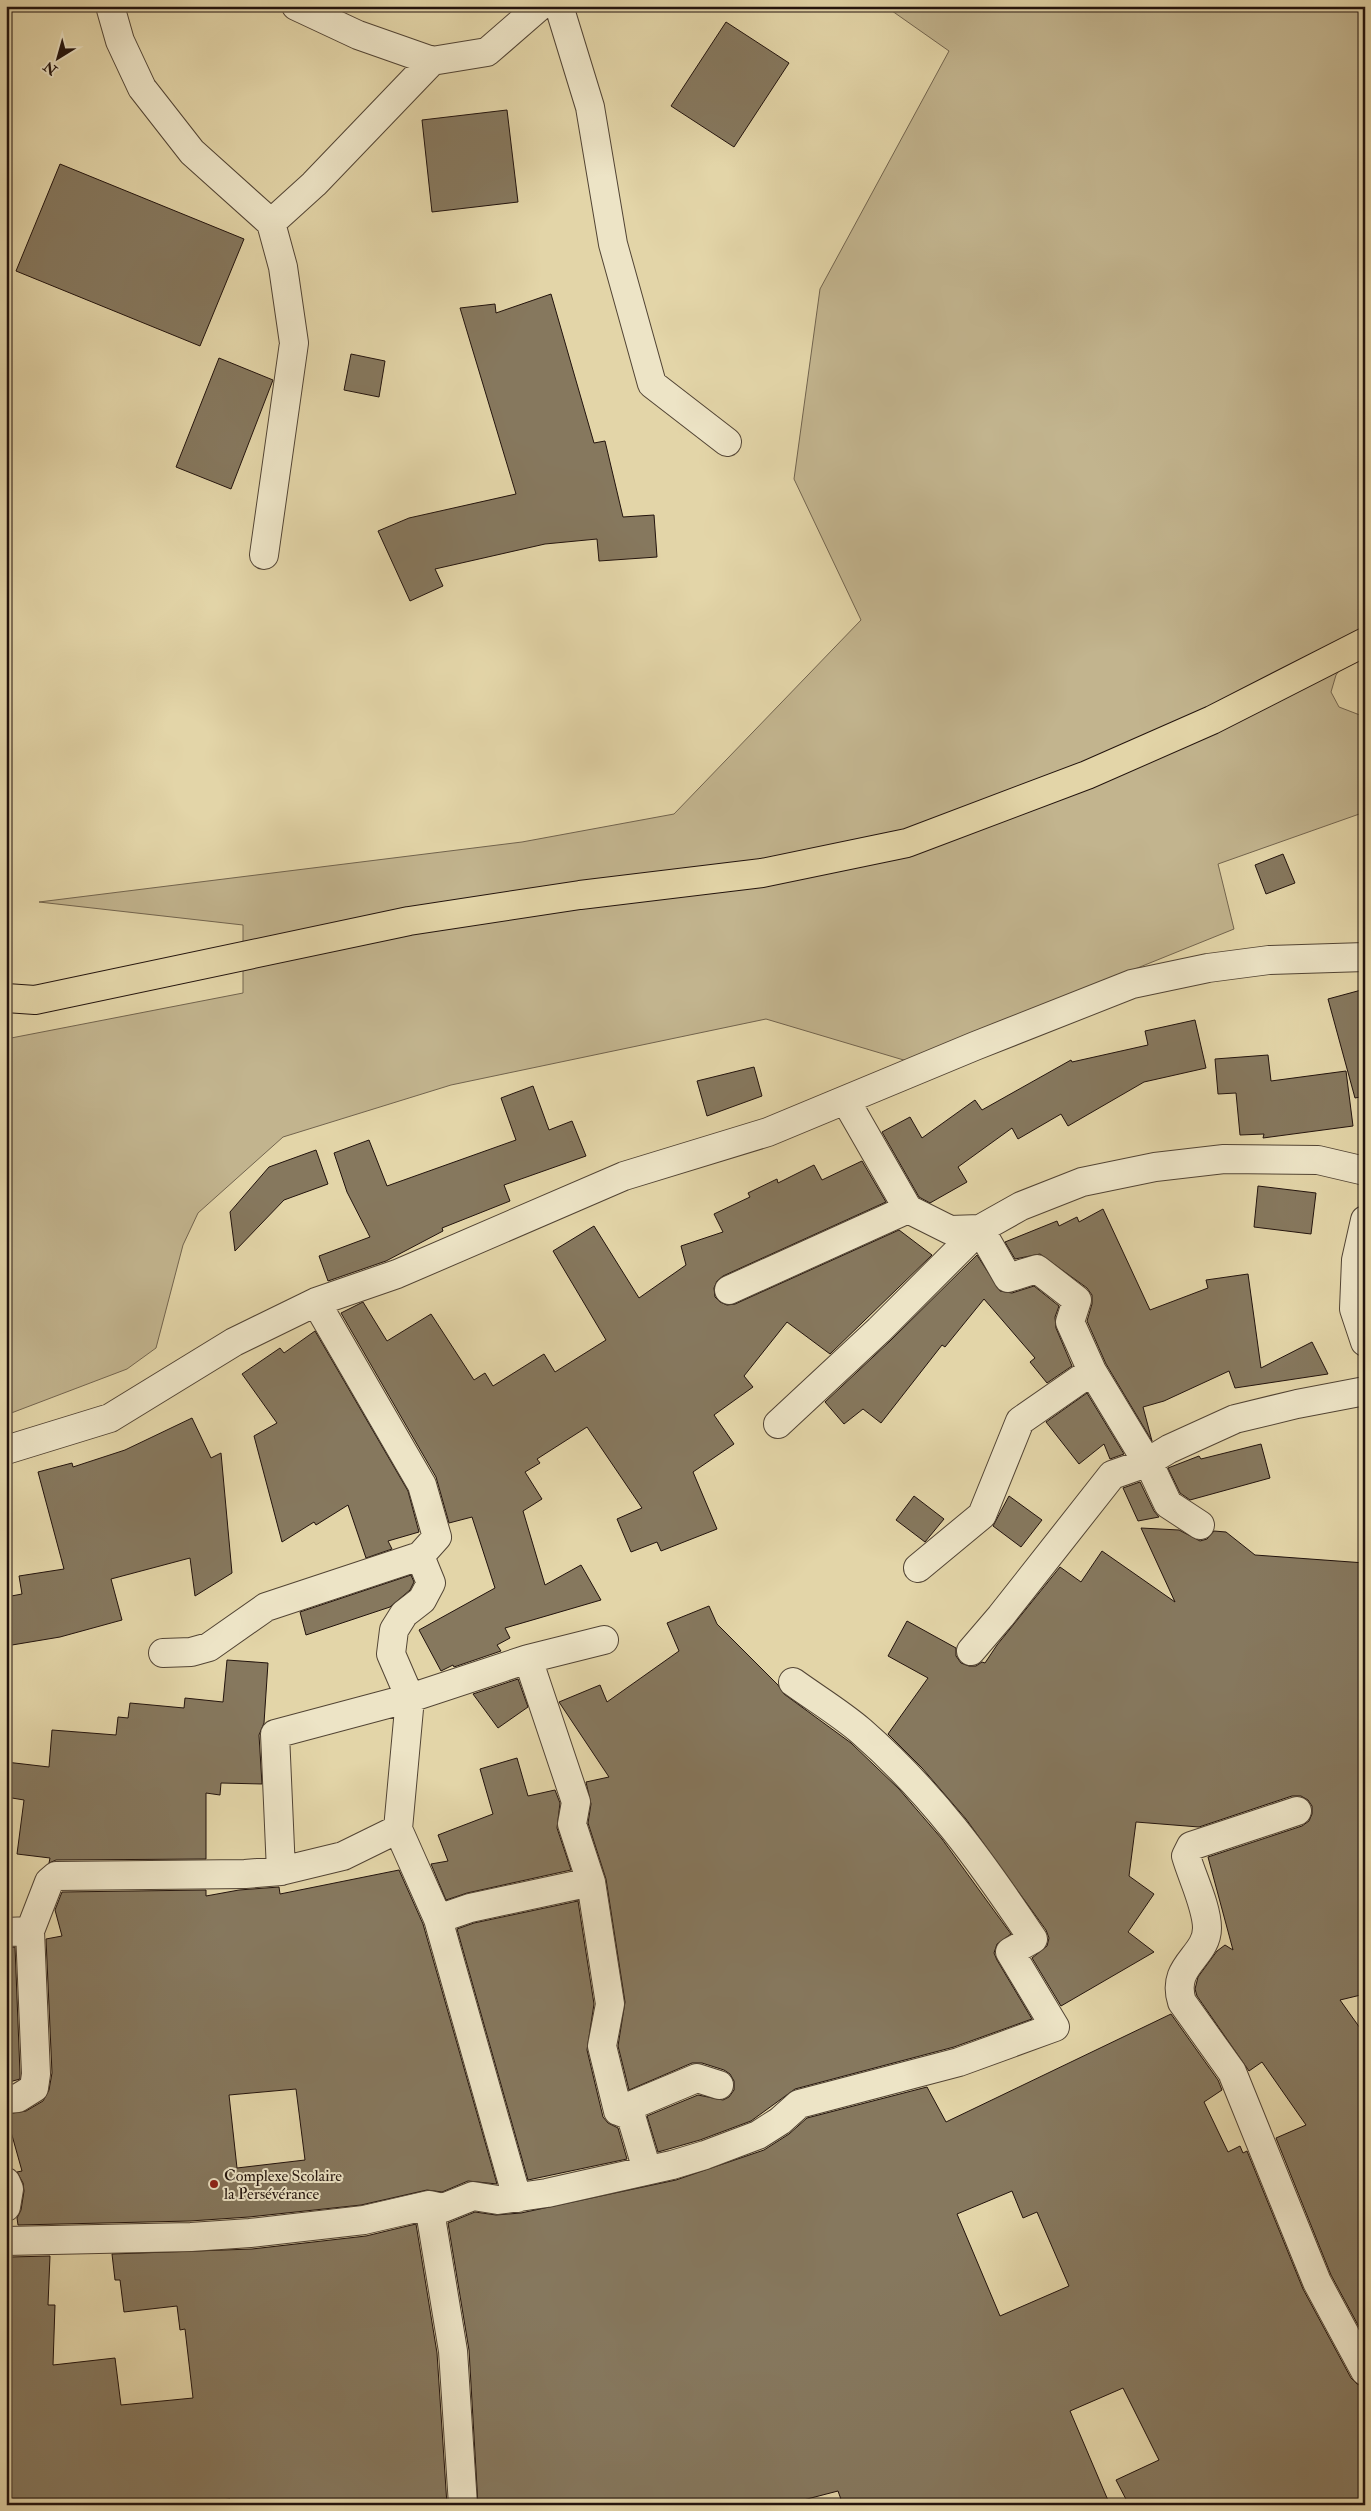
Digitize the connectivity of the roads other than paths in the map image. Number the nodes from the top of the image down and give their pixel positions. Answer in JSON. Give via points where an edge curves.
{"nodes":[{"id":1,"x":110,"y":6,"type":"edge"},
{"id":2,"x":296,"y":6,"type":"edge"},
{"id":3,"x":540,"y":6,"type":"edge"},
{"id":4,"x":559,"y":6,"type":"edge"},
{"id":5,"x":432,"y":61,"type":"junction"},
{"id":6,"x":271,"y":223,"type":"junction"},
{"id":7,"x":727,"y":442,"type":"dead end"},
{"id":8,"x":264,"y":555,"type":"dead end"},
{"id":9,"x":1365,"y":642,"type":"edge"},
{"id":10,"x":1365,"y":958,"type":"edge"},
{"id":11,"x":6,"y":998,"type":"edge"},
{"id":12,"x":846,"y":1101,"type":"junction"},
{"id":13,"x":1365,"y":1172,"type":"edge"},
{"id":14,"x":908,"y":1210,"type":"junction"},
{"id":15,"x":1365,"y":1220,"type":"edge"},
{"id":16,"x":980,"y":1229,"type":"junction"},
{"id":17,"x":729,"y":1290,"type":"dead end"},
{"id":18,"x":316,"y":1302,"type":"junction"},
{"id":19,"x":1365,"y":1342,"type":"edge"},
{"id":20,"x":1092,"y":1371,"type":"junction"},
{"id":21,"x":1365,"y":1391,"type":"edge"},
{"id":22,"x":778,"y":1424,"type":"dead end"},
{"id":23,"x":6,"y":1450,"type":"edge"},
{"id":24,"x":1146,"y":1463,"type":"junction"},
{"id":25,"x":1200,"y":1526,"type":"dead end"},
{"id":26,"x":420,"y":1556,"type":"junction"},
{"id":27,"x":918,"y":1568,"type":"dead end"},
{"id":28,"x":604,"y":1640,"type":"dead end"},
{"id":29,"x":971,"y":1651,"type":"dead end"},
{"id":30,"x":163,"y":1653,"type":"dead end"},
{"id":31,"x":528,"y":1659,"type":"junction"},
{"id":32,"x":793,"y":1682,"type":"dead end"},
{"id":33,"x":410,"y":1698,"type":"junction"},
{"id":34,"x":1297,"y":1811,"type":"dead end"},
{"id":35,"x":398,"y":1829,"type":"junction"},
{"id":36,"x":281,"y":1871,"type":"junction"},
{"id":37,"x":591,"y":1882,"type":"junction"},
{"id":38,"x":438,"y":1919,"type":"junction"},
{"id":39,"x":18,"y":1932,"type":"edge"},
{"id":40,"x":719,"y":2085,"type":"dead end"},
{"id":41,"x":6,"y":2099,"type":"edge"},
{"id":42,"x":618,"y":2111,"type":"junction"},
{"id":43,"x":648,"y":2170,"type":"junction"},
{"id":44,"x":6,"y":2182,"type":"edge"},
{"id":45,"x":517,"y":2198,"type":"junction"},
{"id":46,"x":6,"y":2206,"type":"edge"},
{"id":47,"x":429,"y":2206,"type":"junction"},
{"id":48,"x":6,"y":2241,"type":"edge"},
{"id":49,"x":1365,"y":2371,"type":"edge"},
{"id":50,"x":463,"y":2505,"type":"edge"}],
"edges":[{"from":1,"to":6,"type":"street","via":[[120,41],[142,88],[192,152]]},
{"from":2,"to":5,"type":"street","via":[[358,35]]},
{"from":3,"to":5,"type":"street","via":[[487,52]]},
{"from":4,"to":7,"type":"street","via":[[590,107],[613,244],[652,384]]},
{"from":5,"to":6,"type":"street","via":[[314,184]]},
{"from":6,"to":8,"type":"street","via":[[283,267],[294,343]]},
{"from":9,"to":11,"type":"main road","via":[[1185,732],[1087,775],[907,843],[762,872],[409,921],[35,1000]]},
{"from":10,"to":12,"type":"street","via":[[1269,960],[1208,968],[1132,984]]},
{"from":12,"to":14,"type":"street"},
{"from":12,"to":18,"type":"street","via":[[768,1132],[624,1176],[397,1274]]},
{"from":13,"to":16,"type":"street","via":[[1318,1160],[1224,1158],[1155,1168],[1082,1182],[1021,1206]]},
{"from":14,"to":16,"type":"street","via":[[950,1230]]},
{"from":14,"to":17,"type":"street"},
{"from":15,"to":19,"type":"street","via":[[1356,1260],[1354,1309]]},
{"from":16,"to":20,"type":"street","via":[[1008,1278],[1038,1269],[1078,1300],[1070,1322]]},
{"from":16,"to":22,"type":"street","via":[[879,1330]]},
{"from":18,"to":23,"type":"street","via":[[234,1342],[110,1418]]},
{"from":18,"to":26,"type":"street","via":[[422,1485],[437,1537]]},
{"from":20,"to":24,"type":"street"},
{"from":20,"to":27,"type":"street","via":[[1020,1421],[982,1515]]},
{"from":21,"to":24,"type":"street","via":[[1235,1419]]},
{"from":24,"to":25,"type":"street","via":[[1168,1504]]},
{"from":24,"to":29,"type":"street","via":[[1112,1475]]},
{"from":26,"to":30,"type":"street","via":[[266,1607],[210,1647],[191,1652]]},
{"from":26,"to":33,"type":"street","via":[[431,1583],[422,1600],[404,1614],[394,1630],[391,1654]]},
{"from":28,"to":31,"type":"street"},
{"from":31,"to":33,"type":"street"},
{"from":31,"to":37,"type":"street","via":[[576,1802],[572,1824]]},
{"from":32,"to":43,"type":"street","via":[[860,1731],[888,1758],[939,1808],[990,1874],[1033,1939],[1010,1952],[1055,2027],[960,2062],[800,2104],[758,2135],[672,2166]]},
{"from":33,"to":35,"type":"street"},
{"from":33,"to":36,"type":"street","via":[[275,1734]]},
{"from":34,"to":49,"type":"street","via":[[1191,1846],[1186,1856],[1207,1929],[1181,1975],[1179,1992],[1182,2002],[1232,2072],[1317,2282]]},
{"from":35,"to":36,"type":"street","via":[[343,1856]]},
{"from":35,"to":38,"type":"street"},
{"from":36,"to":39,"type":"street","via":[[56,1876]]},
{"from":37,"to":38,"type":"street","via":[[470,1908]]},
{"from":37,"to":42,"type":"street","via":[[610,2004],[602,2046]]},
{"from":38,"to":45,"type":"street"},
{"from":39,"to":41,"type":"street","via":[[36,2074],[34,2088],[18,2098]]},
{"from":40,"to":42,"type":"street","via":[[697,2078]]},
{"from":42,"to":43,"type":"street","via":[[631,2116]]},
{"from":43,"to":45,"type":"street"},
{"from":44,"to":46,"type":"street","via":[[9,2189]]},
{"from":45,"to":47,"type":"street","via":[[498,2200],[473,2196],[443,2208]]},
{"from":47,"to":48,"type":"street","via":[[364,2220],[250,2233]]},
{"from":47,"to":50,"type":"street","via":[[453,2351]]}]}
